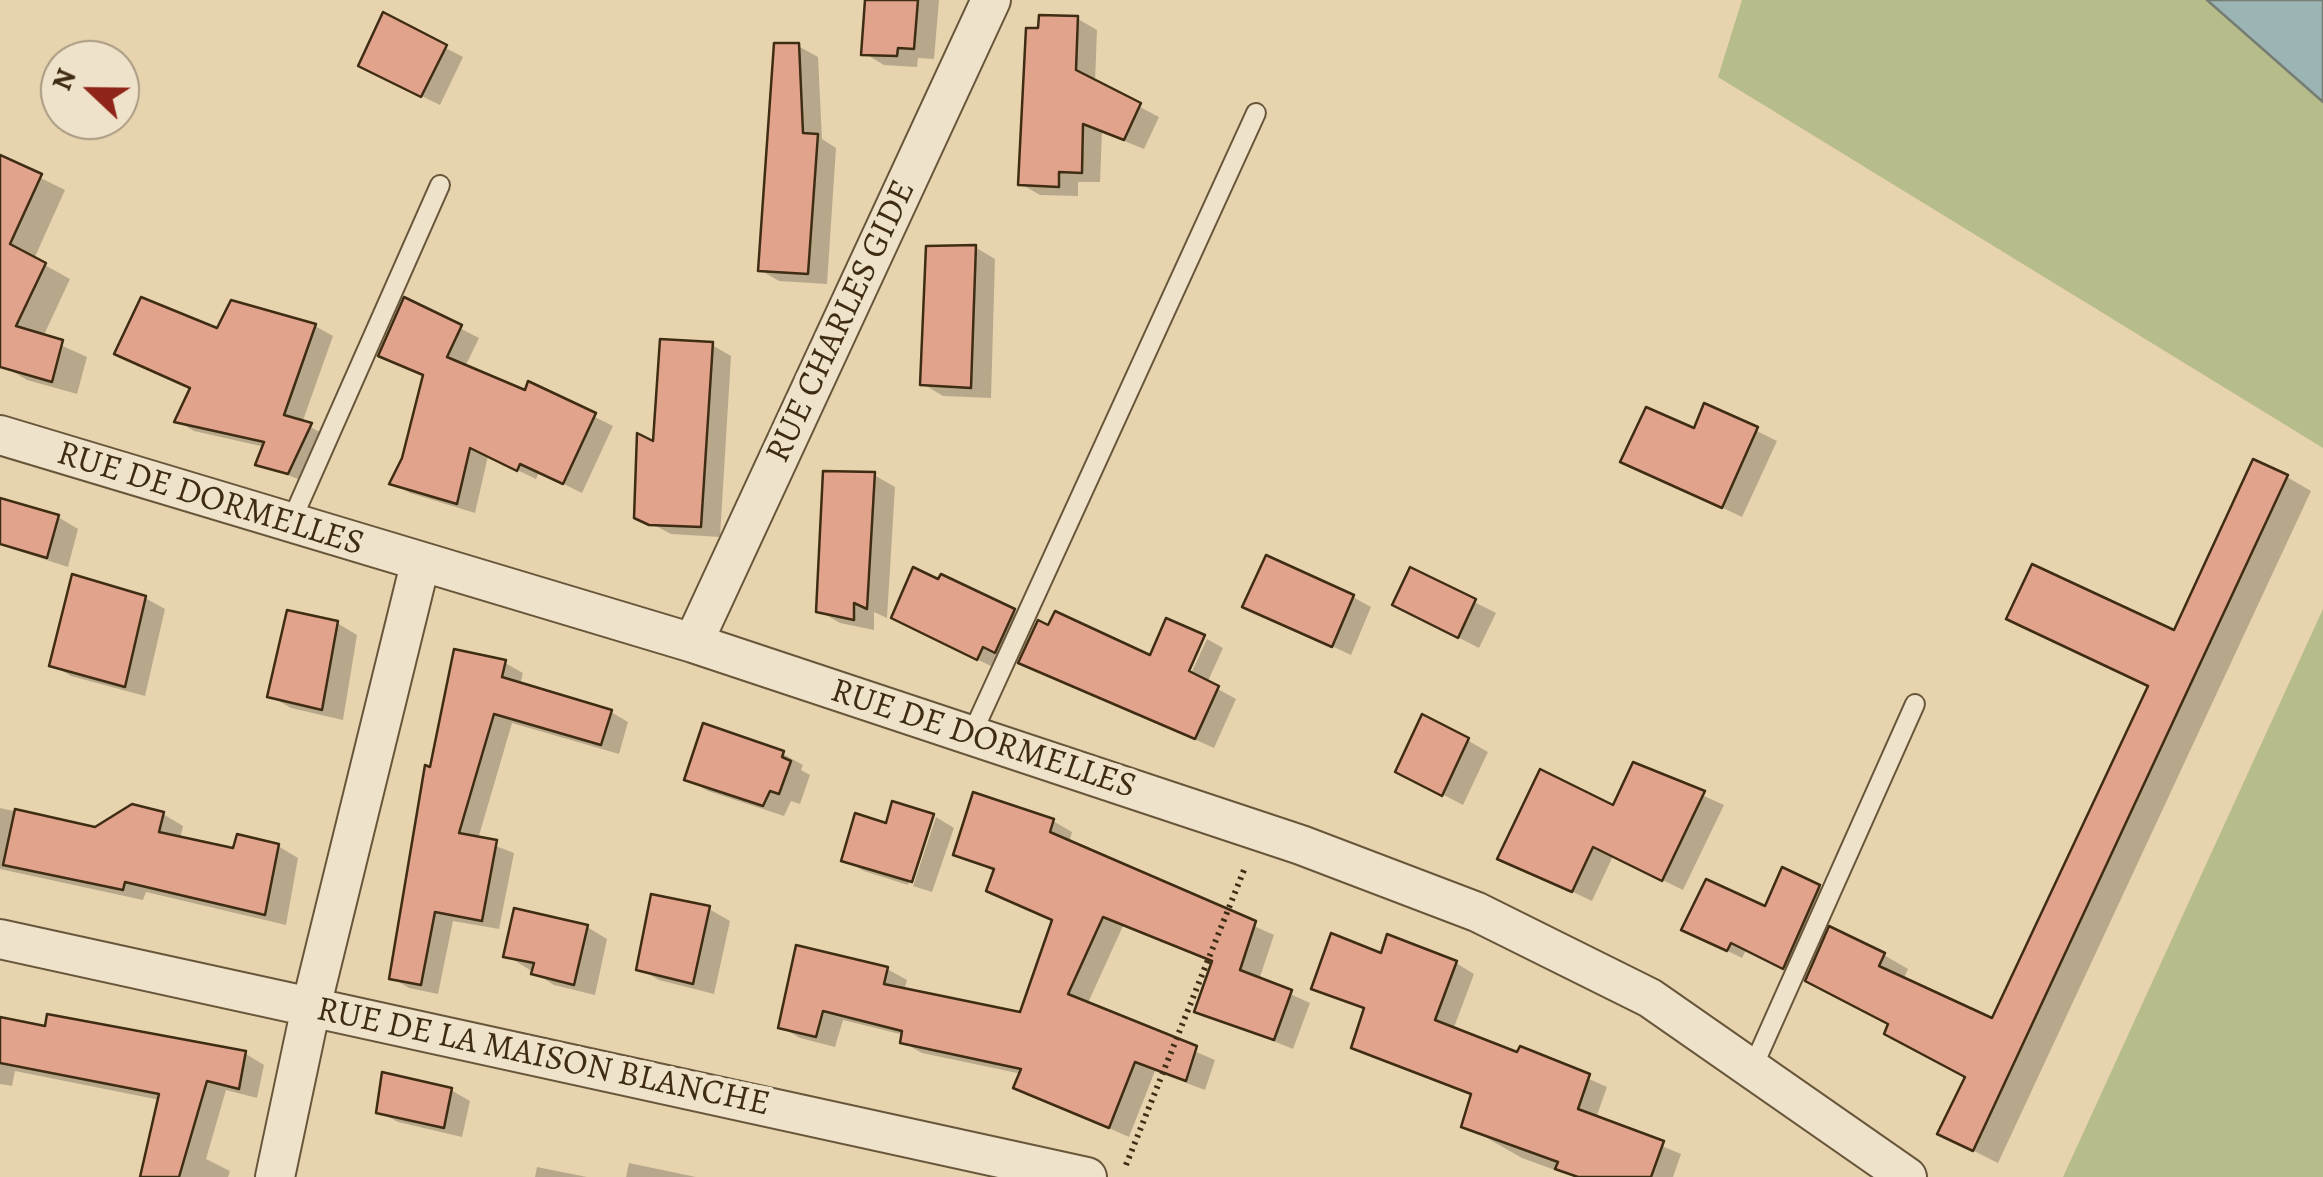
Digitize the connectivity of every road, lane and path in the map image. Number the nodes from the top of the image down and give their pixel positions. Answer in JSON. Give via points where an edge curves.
{"nodes":[{"id":1,"x":991,"y":0,"type":"edge"},
{"id":2,"x":1256,"y":113,"type":"dead end"},
{"id":3,"x":440,"y":185,"type":"dead end"},
{"id":4,"x":0,"y":436,"type":"edge"},
{"id":5,"x":290,"y":524,"type":"junction"},
{"id":6,"x":420,"y":564,"type":"junction"},
{"id":7,"x":693,"y":643,"type":"junction"},
{"id":8,"x":1915,"y":704,"type":"dead end"},
{"id":9,"x":972,"y":736,"type":"junction"},
{"id":10,"x":1260,"y":832,"type":"junction"},
{"id":11,"x":0,"y":938,"type":"edge"},
{"id":12,"x":311,"y":1007,"type":"junction"},
{"id":13,"x":1752,"y":1069,"type":"junction"},
{"id":14,"x":275,"y":1177,"type":"edge"},
{"id":15,"x":1087,"y":1177,"type":"edge"},
{"id":16,"x":1122,"y":1177,"type":"edge"},
{"id":17,"x":1907,"y":1177,"type":"edge"}],
"edges":[{"from":1,"to":7,"type":"street","name":"RUE CHARLES GIDE"},
{"from":2,"to":9,"type":"lane"},
{"from":3,"to":5,"type":"lane"},
{"from":4,"to":5,"type":"street","name":"RUE DE DORMELLES"},
{"from":5,"to":6,"type":"street","name":"RUE DE DORMELLES"},
{"from":6,"to":7,"type":"street","name":"RUE DE DORMELLES"},
{"from":6,"to":12,"type":"street"},
{"from":7,"to":9,"type":"street","name":"RUE DE DORMELLES"},
{"from":8,"to":13,"type":"lane"},
{"from":9,"to":10,"type":"street","name":"RUE DE DORMELLES"},
{"from":10,"to":13,"type":"street","name":"RUE DE DORMELLES","via":[[1478,912],[1650,998]]},
{"from":10,"to":16,"type":"path"},
{"from":11,"to":12,"type":"street","name":"RUE DE LA MAISON BLANCHE"},
{"from":12,"to":14,"type":"street"},
{"from":12,"to":15,"type":"street","name":"RUE DE LA MAISON BLANCHE"},
{"from":13,"to":17,"type":"street","name":"RUE DE DORMELLES"}]}
